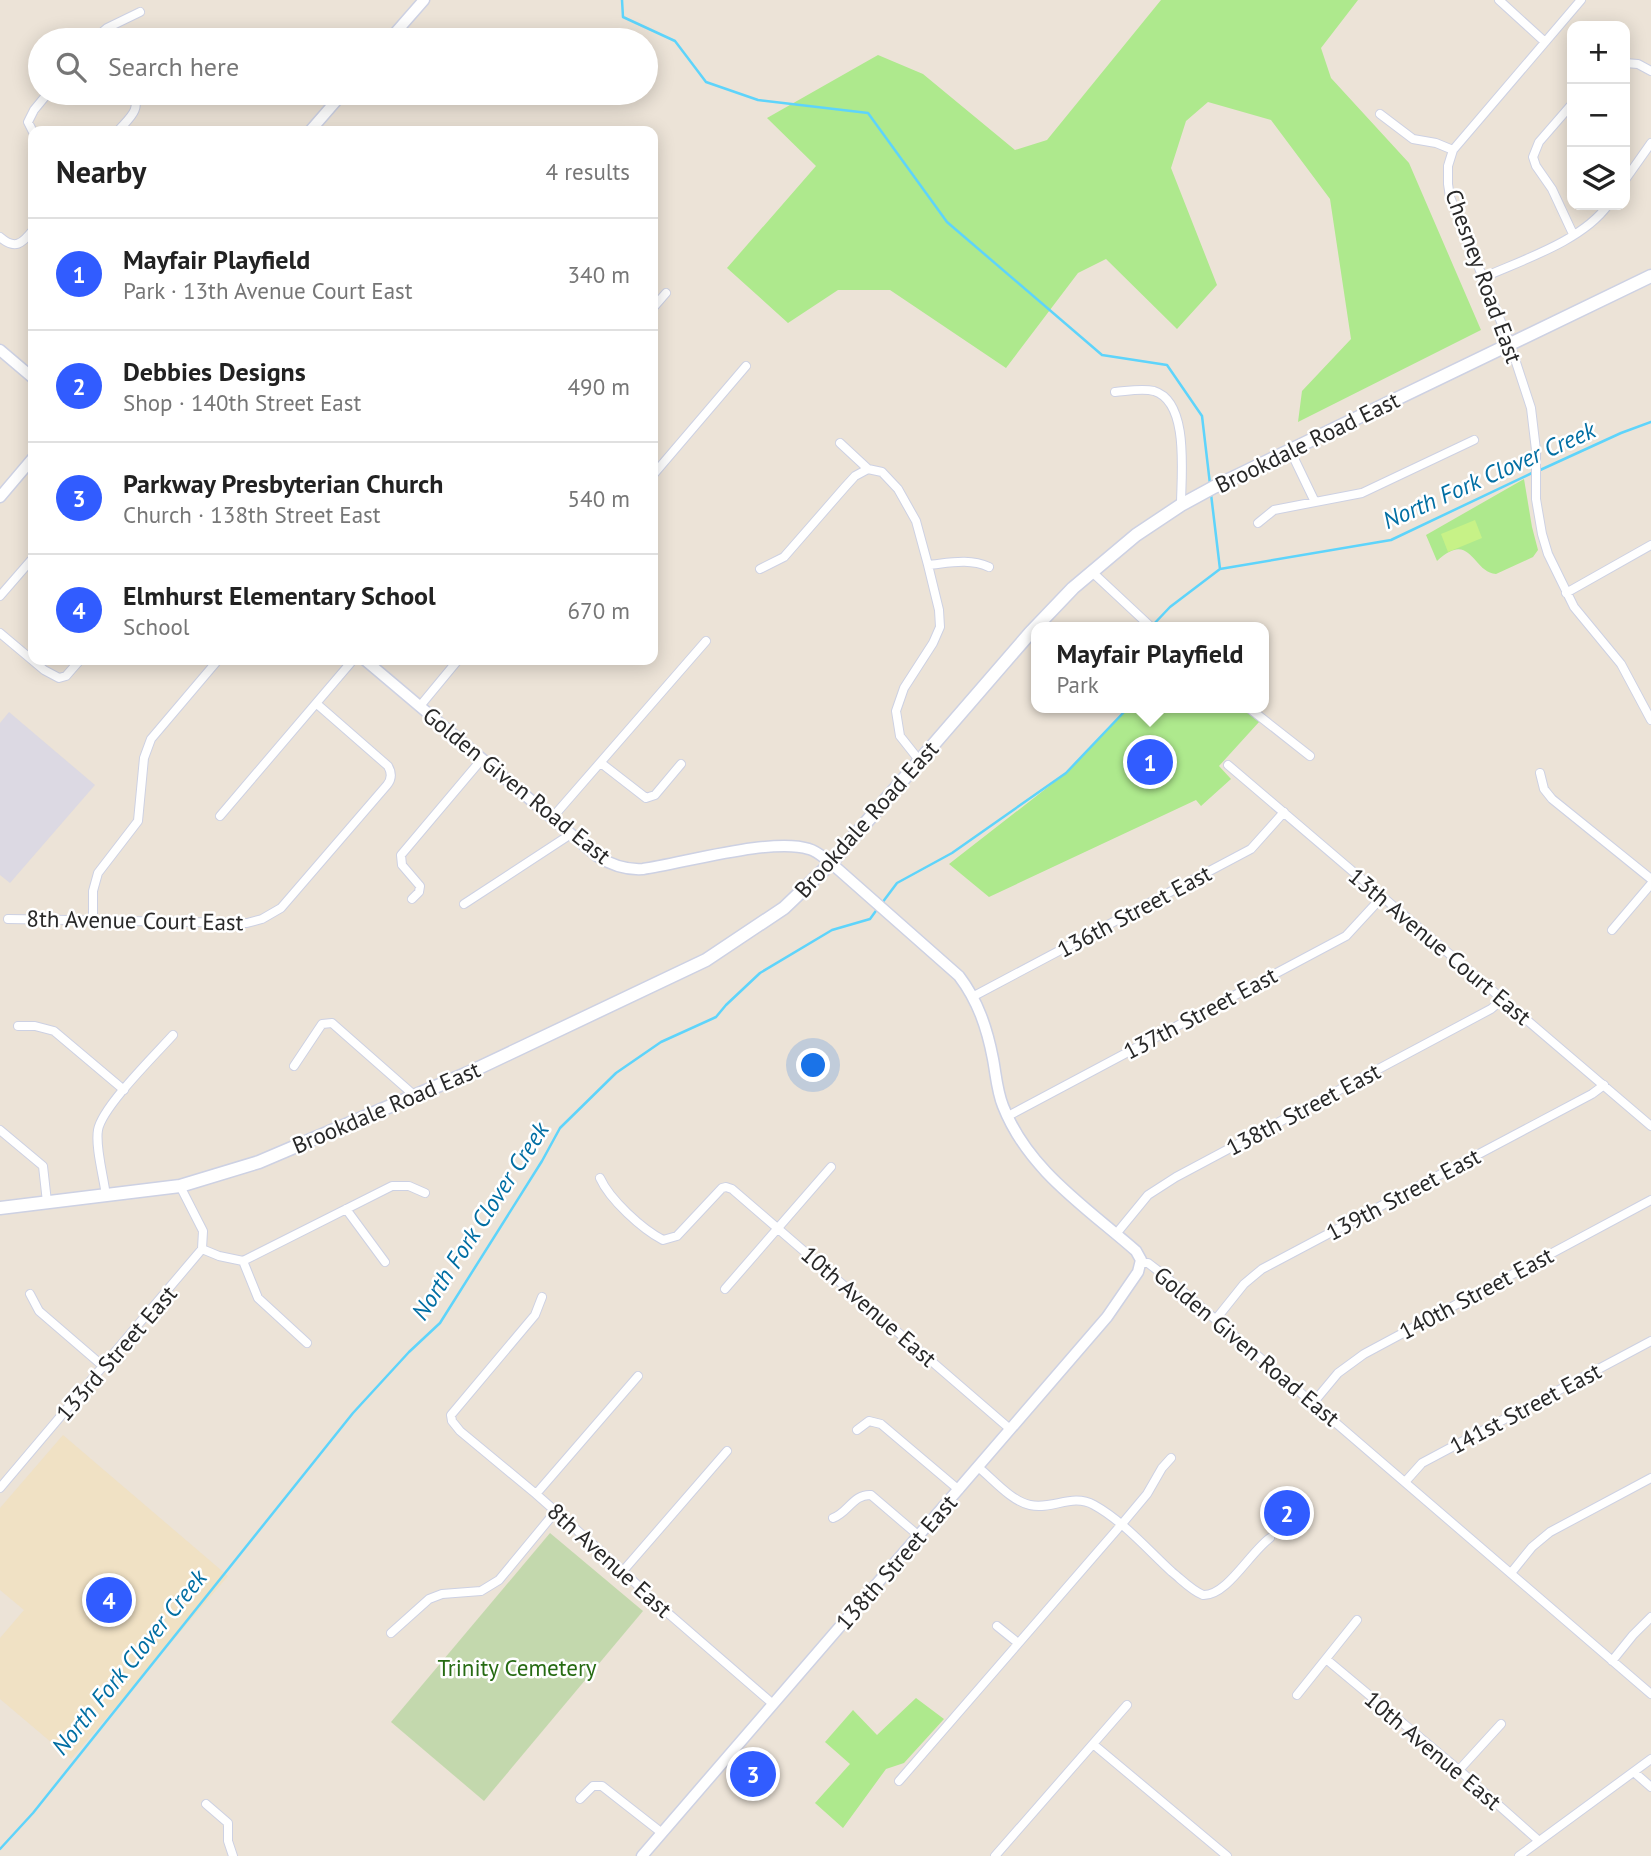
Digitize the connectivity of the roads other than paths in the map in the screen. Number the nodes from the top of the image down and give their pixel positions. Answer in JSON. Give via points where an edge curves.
{"nodes":[{"id":1,"x":425,"y":0,"type":"edge"},
{"id":2,"x":1499,"y":0,"type":"edge"},
{"id":3,"x":1581,"y":0,"type":"edge"},
{"id":4,"x":140,"y":12,"type":"dead end"},
{"id":5,"x":107,"y":28,"type":"edge"},
{"id":6,"x":400,"y":28,"type":"edge"},
{"id":7,"x":1545,"y":42,"type":"junction"},
{"id":8,"x":1630,"y":63,"type":"edge"},
{"id":9,"x":1651,"y":71,"type":"edge"},
{"id":10,"x":38,"y":105,"type":"edge"},
{"id":11,"x":135,"y":105,"type":"edge"},
{"id":12,"x":333,"y":105,"type":"edge"},
{"id":13,"x":1567,"y":110,"type":"edge"},
{"id":14,"x":1380,"y":114,"type":"dead end"},
{"id":15,"x":30,"y":126,"type":"edge"},
{"id":16,"x":122,"y":126,"type":"edge"},
{"id":17,"x":314,"y":126,"type":"edge"},
{"id":18,"x":1651,"y":143,"type":"edge"},
{"id":19,"x":1453,"y":150,"type":"junction"},
{"id":20,"x":1630,"y":173,"type":"edge"},
{"id":21,"x":1604,"y":210,"type":"edge"},
{"id":22,"x":1573,"y":234,"type":"junction"},
{"id":23,"x":0,"y":237,"type":"edge"},
{"id":24,"x":28,"y":237,"type":"edge"},
{"id":25,"x":1651,"y":276,"type":"edge"},
{"id":26,"x":1482,"y":278,"type":"junction"},
{"id":27,"x":666,"y":293,"type":"dead end"},
{"id":28,"x":658,"y":302,"type":"edge"},
{"id":29,"x":1510,"y":344,"type":"junction"},
{"id":30,"x":0,"y":350,"type":"edge"},
{"id":31,"x":746,"y":366,"type":"dead end"},
{"id":32,"x":28,"y":374,"type":"edge"},
{"id":33,"x":1115,"y":393,"type":"dead end"},
{"id":34,"x":1474,"y":440,"type":"dead end"},
{"id":35,"x":840,"y":443,"type":"dead end"},
{"id":36,"x":1290,"y":450,"type":"junction"},
{"id":37,"x":28,"y":464,"type":"edge"},
{"id":38,"x":658,"y":469,"type":"edge"},
{"id":39,"x":867,"y":470,"type":"junction"},
{"id":40,"x":0,"y":497,"type":"edge"},
{"id":41,"x":1315,"y":502,"type":"junction"},
{"id":42,"x":1181,"y":505,"type":"junction"},
{"id":43,"x":1258,"y":523,"type":"dead end"},
{"id":44,"x":1651,"y":545,"type":"edge"},
{"id":45,"x":28,"y":564,"type":"edge"},
{"id":46,"x":928,"y":565,"type":"junction"},
{"id":47,"x":989,"y":567,"type":"dead end"},
{"id":48,"x":760,"y":569,"type":"dead end"},
{"id":49,"x":1091,"y":571,"type":"junction"},
{"id":50,"x":1566,"y":593,"type":"junction"},
{"id":51,"x":0,"y":596,"type":"edge"},
{"id":52,"x":1041,"y":622,"type":"edge"},
{"id":53,"x":1146,"y":622,"type":"edge"},
{"id":54,"x":1031,"y":632,"type":"edge"},
{"id":55,"x":0,"y":633,"type":"edge"},
{"id":56,"x":706,"y":641,"type":"dead end"},
{"id":57,"x":28,"y":657,"type":"edge"},
{"id":58,"x":38,"y":665,"type":"edge"},
{"id":59,"x":76,"y":665,"type":"edge"},
{"id":60,"x":214,"y":665,"type":"edge"},
{"id":61,"x":349,"y":665,"type":"edge"},
{"id":62,"x":371,"y":665,"type":"edge"},
{"id":63,"x":454,"y":665,"type":"edge"},
{"id":64,"x":317,"y":704,"type":"junction"},
{"id":65,"x":419,"y":706,"type":"junction"},
{"id":66,"x":1254,"y":713,"type":"edge"},
{"id":67,"x":1651,"y":720,"type":"edge"},
{"id":68,"x":1310,"y":756,"type":"dead end"},
{"id":69,"x":482,"y":759,"type":"junction"},
{"id":70,"x":919,"y":760,"type":"junction"},
{"id":71,"x":601,"y":763,"type":"junction"},
{"id":72,"x":681,"y":764,"type":"dead end"},
{"id":73,"x":1228,"y":765,"type":"dead end"},
{"id":74,"x":1540,"y":773,"type":"dead end"},
{"id":75,"x":1283,"y":812,"type":"junction"},
{"id":76,"x":220,"y":816,"type":"dead end"},
{"id":77,"x":552,"y":818,"type":"junction"},
{"id":78,"x":571,"y":834,"type":"junction"},
{"id":79,"x":831,"y":863,"type":"junction"},
{"id":80,"x":1651,"y":881,"type":"edge"},
{"id":81,"x":1382,"y":897,"type":"junction"},
{"id":82,"x":412,"y":899,"type":"dead end"},
{"id":83,"x":464,"y":904,"type":"dead end"},
{"id":84,"x":8,"y":919,"type":"dead end"},
{"id":85,"x":93,"y":919,"type":"junction"},
{"id":86,"x":1612,"y":930,"type":"dead end"},
{"id":87,"x":974,"y":996,"type":"junction"},
{"id":88,"x":1503,"y":999,"type":"junction"},
{"id":89,"x":18,"y":1026,"type":"dead end"},
{"id":90,"x":173,"y":1035,"type":"dead end"},
{"id":91,"x":294,"y":1066,"type":"dead end"},
{"id":92,"x":1604,"y":1085,"type":"junction"},
{"id":93,"x":124,"y":1090,"type":"junction"},
{"id":94,"x":415,"y":1096,"type":"junction"},
{"id":95,"x":1008,"y":1116,"type":"junction"},
{"id":96,"x":1651,"y":1126,"type":"edge"},
{"id":97,"x":0,"y":1130,"type":"edge"},
{"id":98,"x":831,"y":1167,"type":"dead end"},
{"id":99,"x":600,"y":1178,"type":"dead end"},
{"id":100,"x":180,"y":1186,"type":"junction"},
{"id":101,"x":425,"y":1193,"type":"dead end"},
{"id":102,"x":106,"y":1196,"type":"junction"},
{"id":103,"x":1651,"y":1200,"type":"edge"},
{"id":104,"x":47,"y":1202,"type":"junction"},
{"id":105,"x":0,"y":1208,"type":"edge"},
{"id":106,"x":346,"y":1209,"type":"junction"},
{"id":107,"x":779,"y":1228,"type":"junction"},
{"id":108,"x":1116,"y":1234,"type":"junction"},
{"id":109,"x":202,"y":1249,"type":"junction"},
{"id":110,"x":243,"y":1261,"type":"junction"},
{"id":111,"x":385,"y":1262,"type":"dead end"},
{"id":112,"x":1141,"y":1262,"type":"junction"},
{"id":113,"x":725,"y":1289,"type":"dead end"},
{"id":114,"x":30,"y":1294,"type":"dead end"},
{"id":115,"x":542,"y":1297,"type":"dead end"},
{"id":116,"x":1216,"y":1319,"type":"junction"},
{"id":117,"x":1651,"y":1341,"type":"edge"},
{"id":118,"x":307,"y":1343,"type":"dead end"},
{"id":119,"x":104,"y":1367,"type":"junction"},
{"id":120,"x":638,"y":1376,"type":"dead end"},
{"id":121,"x":1313,"y":1403,"type":"junction"},
{"id":122,"x":1010,"y":1429,"type":"junction"},
{"id":123,"x":857,"y":1430,"type":"dead end"},
{"id":124,"x":727,"y":1451,"type":"dead end"},
{"id":125,"x":1171,"y":1458,"type":"dead end"},
{"id":126,"x":978,"y":1467,"type":"junction"},
{"id":127,"x":1651,"y":1478,"type":"edge"},
{"id":128,"x":1405,"y":1482,"type":"junction"},
{"id":129,"x":0,"y":1488,"type":"edge"},
{"id":130,"x":958,"y":1490,"type":"junction"},
{"id":131,"x":536,"y":1494,"type":"junction"},
{"id":132,"x":556,"y":1511,"type":"junction"},
{"id":133,"x":833,"y":1518,"type":"dead end"},
{"id":134,"x":1121,"y":1525,"type":"junction"},
{"id":135,"x":919,"y":1535,"type":"junction"},
{"id":136,"x":1270,"y":1538,"type":"dead end"},
{"id":137,"x":623,"y":1571,"type":"junction"},
{"id":138,"x":1511,"y":1573,"type":"junction"},
{"id":139,"x":1651,"y":1617,"type":"edge"},
{"id":140,"x":1357,"y":1620,"type":"dead end"},
{"id":141,"x":997,"y":1626,"type":"dead end"},
{"id":142,"x":390,"y":1633,"type":"dead end"},
{"id":143,"x":1018,"y":1643,"type":"junction"},
{"id":144,"x":1326,"y":1659,"type":"junction"},
{"id":145,"x":1612,"y":1661,"type":"junction"},
{"id":146,"x":1651,"y":1694,"type":"edge"},
{"id":147,"x":1297,"y":1695,"type":"dead end"},
{"id":148,"x":773,"y":1704,"type":"junction"},
{"id":149,"x":1127,"y":1705,"type":"dead end"},
{"id":150,"x":1501,"y":1724,"type":"dead end"},
{"id":151,"x":1093,"y":1744,"type":"junction"},
{"id":152,"x":1651,"y":1759,"type":"edge"},
{"id":153,"x":1459,"y":1770,"type":"junction"},
{"id":154,"x":1634,"y":1773,"type":"junction"},
{"id":155,"x":899,"y":1781,"type":"dead end"},
{"id":156,"x":1651,"y":1787,"type":"edge"},
{"id":157,"x":580,"y":1799,"type":"dead end"},
{"id":158,"x":206,"y":1804,"type":"dead end"},
{"id":159,"x":662,"y":1833,"type":"junction"},
{"id":160,"x":1539,"y":1841,"type":"junction"},
{"id":161,"x":233,"y":1856,"type":"edge"},
{"id":162,"x":642,"y":1856,"type":"edge"},
{"id":163,"x":995,"y":1856,"type":"edge"},
{"id":164,"x":1227,"y":1856,"type":"edge"},
{"id":165,"x":1519,"y":1856,"type":"edge"}],
"edges":[{"from":1,"to":6,"type":"street"},
{"from":2,"to":7,"type":"street"},
{"from":3,"to":7,"type":"street"},
{"from":4,"to":5,"type":"street"},
{"from":7,"to":19,"type":"street"},
{"from":8,"to":9,"type":"street"},
{"from":10,"to":15,"type":"street"},
{"from":11,"to":16,"type":"street"},
{"from":12,"to":17,"type":"street"},
{"from":13,"to":22,"type":"street","via":[[1533,154]]},
{"from":14,"to":19,"type":"street","via":[[1413,139]]},
{"from":18,"to":20,"type":"street"},
{"from":19,"to":26,"type":"street","name":"Chesney Road East","via":[[1448,166],[1450,197]]},
{"from":21,"to":22,"type":"street"},
{"from":22,"to":26,"type":"street"},
{"from":23,"to":24,"type":"street","via":[[10,245]]},
{"from":25,"to":29,"type":"main road","name":"Brookdale Road East"},
{"from":26,"to":29,"type":"street","name":"Chesney Road East"},
{"from":27,"to":28,"type":"street"},
{"from":29,"to":36,"type":"main road","name":"Brookdale Road East"},
{"from":29,"to":50,"type":"street","name":"Chesney Road East","via":[[1531,408],[1542,534]]},
{"from":30,"to":32,"type":"street"},
{"from":31,"to":38,"type":"street"},
{"from":33,"to":42,"type":"street","via":[[1152,390],[1174,411],[1181,442]]},
{"from":34,"to":41,"type":"street","via":[[1362,494]]},
{"from":35,"to":39,"type":"street"},
{"from":36,"to":41,"type":"street"},
{"from":36,"to":42,"type":"main road","name":"Brookdale Road East"},
{"from":37,"to":40,"type":"street"},
{"from":39,"to":46,"type":"street","via":[[882,472],[909,505]]},
{"from":39,"to":48,"type":"street","via":[[845,486],[784,557]]},
{"from":41,"to":43,"type":"street","via":[[1274,510]]},
{"from":42,"to":49,"type":"main road","name":"Brookdale Road East"},
{"from":44,"to":50,"type":"street"},
{"from":45,"to":51,"type":"street"},
{"from":46,"to":47,"type":"street","via":[[977,562]]},
{"from":46,"to":70,"type":"street","via":[[940,627],[904,688],[896,711],[900,736]]},
{"from":49,"to":52,"type":"main road","name":"Brookdale Road East"},
{"from":49,"to":53,"type":"street"},
{"from":50,"to":67,"type":"street","name":"Chesney Road East","via":[[1621,664]]},
{"from":54,"to":70,"type":"main road","name":"Brookdale Road East"},
{"from":55,"to":57,"type":"street"},
{"from":56,"to":71,"type":"street"},
{"from":58,"to":59,"type":"street","via":[[63,679]]},
{"from":60,"to":85,"type":"street","via":[[151,740],[144,758],[138,821],[98,873]]},
{"from":61,"to":64,"type":"street"},
{"from":62,"to":65,"type":"street","name":"Golden Given Road East"},
{"from":63,"to":65,"type":"street"},
{"from":64,"to":76,"type":"street"},
{"from":64,"to":85,"type":"street","name":"8th Avenue Court East","via":[[383,761],[391,779],[281,908],[247,923]]},
{"from":65,"to":69,"type":"street","name":"Golden Given Road East"},
{"from":66,"to":68,"type":"street"},
{"from":69,"to":77,"type":"street","name":"Golden Given Road East"},
{"from":69,"to":82,"type":"street","via":[[401,855],[402,865],[420,886]]},
{"from":70,"to":79,"type":"main road","name":"Brookdale Road East"},
{"from":71,"to":72,"type":"street","via":[[646,798]]},
{"from":71,"to":77,"type":"street"},
{"from":73,"to":75,"type":"street","name":"13th Avenue Court East"},
{"from":74,"to":80,"type":"street","via":[[1552,799]]},
{"from":75,"to":81,"type":"street","name":"13th Avenue Court East"},
{"from":75,"to":87,"type":"street","name":"136th Street East","via":[[1251,849]]},
{"from":77,"to":78,"type":"street","name":"Golden Given Road East"},
{"from":78,"to":79,"type":"street","name":"Golden Given Road East","via":[[603,860],[635,869],[783,845],[808,848]]},
{"from":78,"to":83,"type":"street"},
{"from":79,"to":87,"type":"street","name":"Golden Given Road East","via":[[952,968]]},
{"from":79,"to":94,"type":"main road","name":"Brookdale Road East","via":[[784,908],[701,963]]},
{"from":80,"to":86,"type":"street"},
{"from":81,"to":88,"type":"street","name":"13th Avenue Court East"},
{"from":81,"to":95,"type":"street","name":"137th Street East","via":[[1346,936]]},
{"from":84,"to":85,"type":"street","name":"8th Avenue Court East"},
{"from":87,"to":95,"type":"street","name":"Golden Given Road East"},
{"from":88,"to":92,"type":"street","name":"13th Avenue Court East"},
{"from":88,"to":108,"type":"street","name":"138th Street East","via":[[1176,1177],[1148,1195]]},
{"from":89,"to":93,"type":"street","via":[[54,1031]]},
{"from":90,"to":93,"type":"street"},
{"from":91,"to":94,"type":"street","via":[[322,1024],[332,1023]]},
{"from":92,"to":96,"type":"street","name":"13th Avenue Court East"},
{"from":92,"to":116,"type":"street","name":"139th Street East","via":[[1262,1269]]},
{"from":93,"to":102,"type":"street","via":[[97,1132]]},
{"from":94,"to":100,"type":"main road","name":"Brookdale Road East","via":[[259,1162]]},
{"from":95,"to":108,"type":"street","name":"Golden Given Road East","via":[[1041,1168]]},
{"from":97,"to":104,"type":"street","via":[[43,1166]]},
{"from":98,"to":107,"type":"street"},
{"from":99,"to":107,"type":"street","name":"10th Avenue East","via":[[608,1194],[663,1240],[672,1239],[726,1187]]},
{"from":100,"to":102,"type":"main road","name":"Brookdale Road East"},
{"from":100,"to":109,"type":"street","via":[[203,1231]]},
{"from":101,"to":106,"type":"street","via":[[409,1186],[392,1186]]},
{"from":102,"to":104,"type":"main road","name":"Brookdale Road East"},
{"from":103,"to":121,"type":"street","name":"140th Street East","via":[[1349,1363]]},
{"from":104,"to":105,"type":"main road","name":"Brookdale Road East"},
{"from":106,"to":110,"type":"street"},
{"from":106,"to":111,"type":"street"},
{"from":107,"to":113,"type":"street"},
{"from":107,"to":122,"type":"street","name":"10th Avenue East"},
{"from":108,"to":112,"type":"street","name":"Golden Given Road East","via":[[1136,1251]]},
{"from":109,"to":110,"type":"street"},
{"from":109,"to":119,"type":"street","name":"133rd Street East"},
{"from":110,"to":118,"type":"street","via":[[258,1298]]},
{"from":112,"to":116,"type":"street","name":"Golden Given Road East"},
{"from":112,"to":122,"type":"street","name":"138th Street East","via":[[1107,1318]]},
{"from":114,"to":119,"type":"street","via":[[39,1311]]},
{"from":115,"to":131,"type":"street","name":"8th Avenue East","via":[[535,1315],[451,1415],[460,1432]]},
{"from":116,"to":121,"type":"street","name":"Golden Given Road East"},
{"from":117,"to":128,"type":"street","name":"141st Street East","via":[[1422,1463]]},
{"from":119,"to":129,"type":"street","name":"133rd Street East"},
{"from":120,"to":131,"type":"street"},
{"from":121,"to":128,"type":"street","name":"Golden Given Road East"},
{"from":122,"to":126,"type":"street","name":"138th Street East"},
{"from":123,"to":130,"type":"street","via":[[869,1421],[881,1424]]},
{"from":124,"to":137,"type":"street"},
{"from":125,"to":134,"type":"street"},
{"from":126,"to":130,"type":"street","name":"138th Street East"},
{"from":126,"to":134,"type":"street","via":[[1028,1505],[1083,1501]]},
{"from":127,"to":138,"type":"street","via":[[1550,1532]]},
{"from":128,"to":138,"type":"street","name":"Golden Given Road East"},
{"from":130,"to":135,"type":"street","name":"138th Street East"},
{"from":131,"to":132,"type":"street","name":"8th Avenue East"},
{"from":132,"to":137,"type":"street","name":"8th Avenue East"},
{"from":132,"to":142,"type":"street","via":[[499,1580],[481,1591],[429,1599]]},
{"from":133,"to":135,"type":"street","via":[[862,1495],[871,1495]]},
{"from":134,"to":136,"type":"street","via":[[1197,1592],[1208,1595],[1227,1584]]},
{"from":134,"to":143,"type":"street"},
{"from":135,"to":148,"type":"street","name":"138th Street East"},
{"from":137,"to":148,"type":"street","name":"8th Avenue East"},
{"from":138,"to":145,"type":"street","name":"Golden Given Road East"},
{"from":139,"to":145,"type":"street"},
{"from":140,"to":144,"type":"street"},
{"from":141,"to":143,"type":"street"},
{"from":143,"to":155,"type":"street"},
{"from":144,"to":147,"type":"street"},
{"from":144,"to":153,"type":"street","name":"10th Avenue East"},
{"from":145,"to":146,"type":"street","name":"Golden Given Road East"},
{"from":148,"to":159,"type":"street","name":"138th Street East"},
{"from":149,"to":151,"type":"street"},
{"from":150,"to":153,"type":"street"},
{"from":151,"to":163,"type":"street"},
{"from":151,"to":164,"type":"street"},
{"from":152,"to":154,"type":"street"},
{"from":153,"to":160,"type":"street","name":"10th Avenue East"},
{"from":154,"to":156,"type":"street"},
{"from":154,"to":160,"type":"street"},
{"from":157,"to":159,"type":"street","via":[[598,1785]]},
{"from":158,"to":161,"type":"street","via":[[228,1823]]},
{"from":159,"to":162,"type":"street","name":"138th Street East"},
{"from":160,"to":165,"type":"street"}]}
